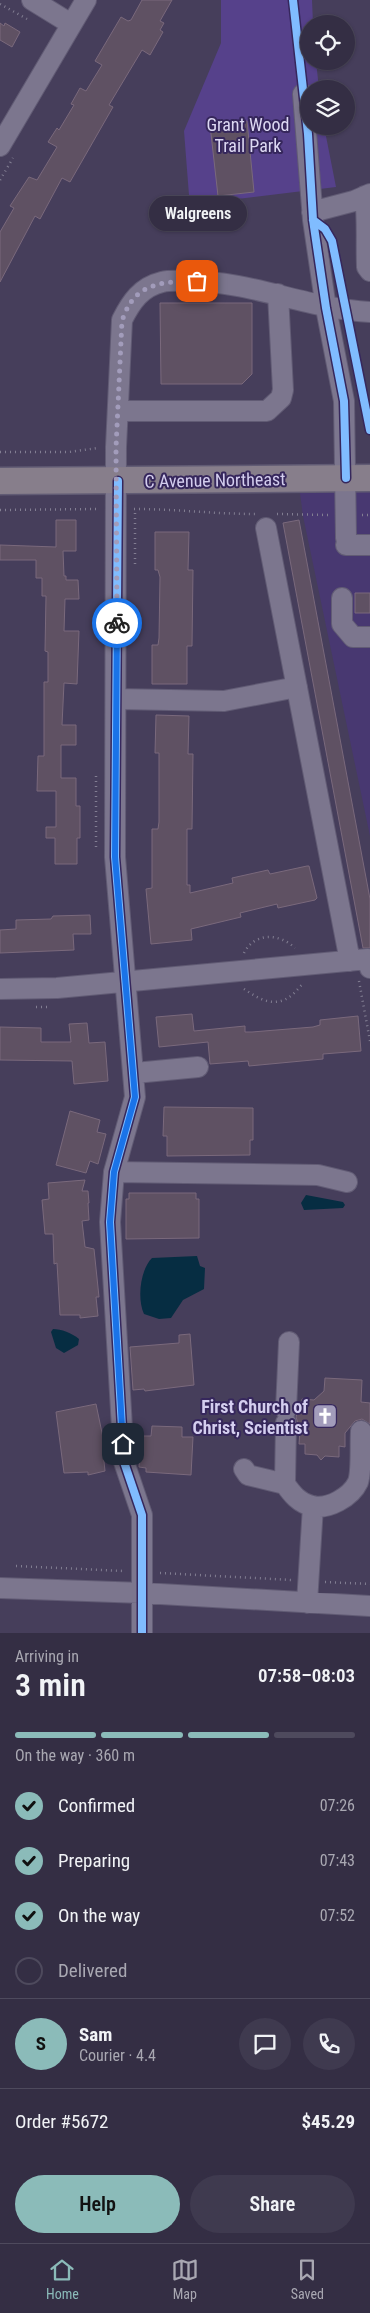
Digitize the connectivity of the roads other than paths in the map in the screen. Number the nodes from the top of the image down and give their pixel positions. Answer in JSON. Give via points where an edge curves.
{"nodes":[{"id":1,"x":32,"y":0,"type":"edge"},
{"id":2,"x":86,"y":0,"type":"edge"},
{"id":3,"x":72,"y":24,"type":"junction"},
{"id":4,"x":306,"y":135,"type":"edge"},
{"id":5,"x":0,"y":146,"type":"edge"},
{"id":6,"x":367,"y":195,"type":"edge"},
{"id":7,"x":312,"y":216,"type":"junction"},
{"id":8,"x":369,"y":220,"type":"edge"},
{"id":9,"x":370,"y":271,"type":"edge"},
{"id":10,"x":278,"y":294,"type":"junction"},
{"id":11,"x":326,"y":308,"type":"junction"},
{"id":12,"x":370,"y":312,"type":"edge"},
{"id":13,"x":118,"y":411,"type":"junction"},
{"id":14,"x":358,"y":478,"type":"edge"},
{"id":15,"x":0,"y":481,"type":"edge"},
{"id":16,"x":118,"y":481,"type":"junction"},
{"id":17,"x":267,"y":519,"type":"road end"},
{"id":18,"x":370,"y":545,"type":"edge"},
{"id":19,"x":342,"y":598,"type":"dead end"},
{"id":20,"x":360,"y":642,"type":"edge"},
{"id":21,"x":297,"y":687,"type":"junction"},
{"id":22,"x":116,"y":699,"type":"junction"},
{"id":23,"x":350,"y":961,"type":"junction"},
{"id":24,"x":364,"y":973,"type":"edge"},
{"id":25,"x":126,"y":982,"type":"junction"},
{"id":26,"x":0,"y":989,"type":"edge"},
{"id":27,"x":198,"y":1067,"type":"dead end"},
{"id":28,"x":135,"y":1073,"type":"junction"},
{"id":29,"x":114,"y":1172,"type":"junction"},
{"id":30,"x":347,"y":1182,"type":"dead end"},
{"id":31,"x":289,"y":1342,"type":"dead end"},
{"id":32,"x":361,"y":1431,"type":"dead end"},
{"id":33,"x":244,"y":1469,"type":"dead end"},
{"id":34,"x":285,"y":1484,"type":"junction"},
{"id":35,"x":313,"y":1506,"type":"junction"},
{"id":36,"x":0,"y":1588,"type":"edge"},
{"id":37,"x":143,"y":1593,"type":"junction"},
{"id":38,"x":307,"y":1603,"type":"junction"},
{"id":39,"x":370,"y":1606,"type":"edge"},
{"id":40,"x":142,"y":1633,"type":"edge"}],
"edges":[{"from":1,"to":3,"type":"street"},
{"from":2,"to":3,"type":"street"},
{"from":3,"to":5,"type":"street"},
{"from":4,"to":7,"type":"street"},
{"from":6,"to":7,"type":"street"},
{"from":6,"to":8,"type":"street"},
{"from":7,"to":11,"type":"street"},
{"from":8,"to":9,"type":"street","via":[[365,234]]},
{"from":10,"to":11,"type":"street"},
{"from":10,"to":13,"type":"street","via":[[215,281],[163,282],[145,289],[131,302],[122,320]]},
{"from":10,"to":13,"type":"street","via":[[283,390],[281,398],[267,411]]},
{"from":11,"to":12,"type":"street"},
{"from":11,"to":14,"type":"street"},
{"from":13,"to":16,"type":"street"},
{"from":14,"to":16,"type":"main road","name":"C Avenue Northeast"},
{"from":14,"to":18,"type":"street","via":[[346,514],[346,541]]},
{"from":15,"to":16,"type":"main road","name":"C Avenue Northeast"},
{"from":16,"to":22,"type":"street"},
{"from":17,"to":21,"type":"street"},
{"from":19,"to":20,"type":"street","via":[[342,624]]},
{"from":21,"to":22,"type":"street","via":[[224,701]]},
{"from":21,"to":23,"type":"street"},
{"from":22,"to":25,"type":"street","via":[[115,857]]},
{"from":23,"to":24,"type":"street","via":[[368,959]]},
{"from":23,"to":25,"type":"street"},
{"from":25,"to":26,"type":"street"},
{"from":25,"to":28,"type":"street"},
{"from":27,"to":28,"type":"street"},
{"from":28,"to":29,"type":"street","via":[[135,1097]]},
{"from":29,"to":30,"type":"street","via":[[318,1175]]},
{"from":29,"to":37,"type":"street","via":[[110,1222],[124,1462],[142,1514]]},
{"from":31,"to":34,"type":"street"},
{"from":32,"to":35,"type":"street","via":[[358,1481],[338,1502]]},
{"from":33,"to":34,"type":"street","via":[[248,1475]]},
{"from":34,"to":35,"type":"street","via":[[299,1500]]},
{"from":35,"to":38,"type":"street"},
{"from":36,"to":37,"type":"street"},
{"from":37,"to":38,"type":"street"},
{"from":37,"to":40,"type":"street"},
{"from":38,"to":39,"type":"street"}]}
